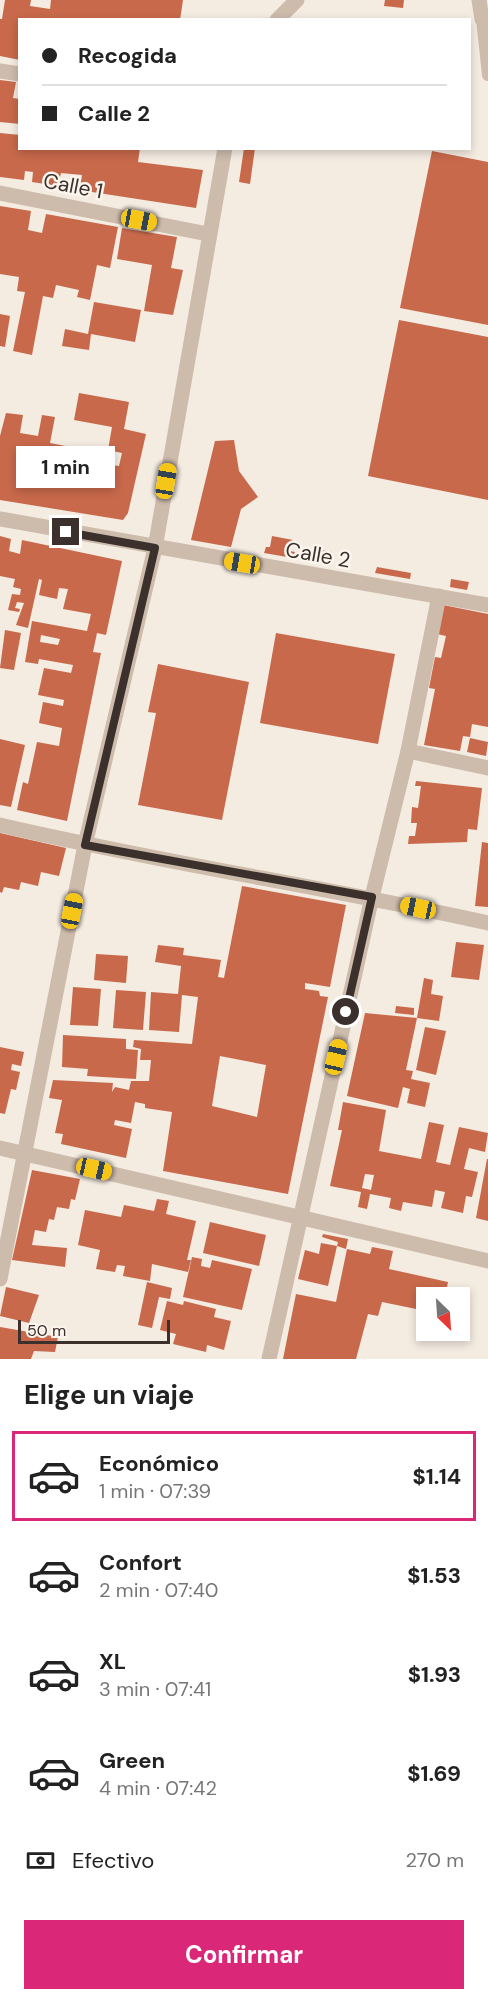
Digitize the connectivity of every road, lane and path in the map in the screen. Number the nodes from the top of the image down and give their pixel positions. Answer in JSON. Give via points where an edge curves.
{"nodes":[{"id":1,"x":297,"y":0,"type":"edge"},
{"id":2,"x":479,"y":0,"type":"edge"},
{"id":3,"x":279,"y":18,"type":"edge"},
{"id":4,"x":482,"y":19,"type":"joint"},
{"id":5,"x":0,"y":71,"type":"edge"},
{"id":6,"x":18,"y":74,"type":"edge"},
{"id":7,"x":488,"y":75,"type":"edge"},
{"id":8,"x":225,"y":150,"type":"edge"},
{"id":9,"x":0,"y":193,"type":"edge"},
{"id":10,"x":208,"y":234,"type":"junction"},
{"id":11,"x":0,"y":519,"type":"edge"},
{"id":12,"x":155,"y":548,"type":"junction"},
{"id":13,"x":439,"y":596,"type":"junction"},
{"id":14,"x":488,"y":606,"type":"edge"},
{"id":15,"x":408,"y":751,"type":"junction"},
{"id":16,"x":488,"y":768,"type":"edge"},
{"id":17,"x":0,"y":825,"type":"edge"},
{"id":18,"x":85,"y":845,"type":"junction"},
{"id":19,"x":372,"y":897,"type":"junction"},
{"id":20,"x":488,"y":923,"type":"edge"},
{"id":21,"x":0,"y":1148,"type":"edge"},
{"id":22,"x":26,"y":1153,"type":"junction"},
{"id":23,"x":300,"y":1217,"type":"junction"},
{"id":24,"x":488,"y":1262,"type":"edge"},
{"id":25,"x":0,"y":1279,"type":"edge"},
{"id":26,"x":269,"y":1359,"type":"edge"}],
"edges":[{"from":1,"to":3,"type":"street"},
{"from":2,"to":4,"type":"street"},
{"from":4,"to":7,"type":"lane"},
{"from":5,"to":6,"type":"street"},
{"from":8,"to":10,"type":"street"},
{"from":9,"to":10,"type":"street","name":"Calle 1"},
{"from":10,"to":12,"type":"street"},
{"from":11,"to":12,"type":"street","name":"Calle 2"},
{"from":12,"to":13,"type":"street","name":"Calle 2"},
{"from":12,"to":18,"type":"street"},
{"from":13,"to":14,"type":"street","name":"Calle 2"},
{"from":13,"to":15,"type":"street"},
{"from":15,"to":16,"type":"street"},
{"from":15,"to":19,"type":"street"},
{"from":17,"to":18,"type":"street"},
{"from":18,"to":19,"type":"street"},
{"from":18,"to":22,"type":"street"},
{"from":19,"to":20,"type":"street"},
{"from":19,"to":23,"type":"street"},
{"from":21,"to":22,"type":"street"},
{"from":22,"to":23,"type":"street"},
{"from":22,"to":25,"type":"street"},
{"from":23,"to":24,"type":"street"},
{"from":23,"to":26,"type":"street"}]}
